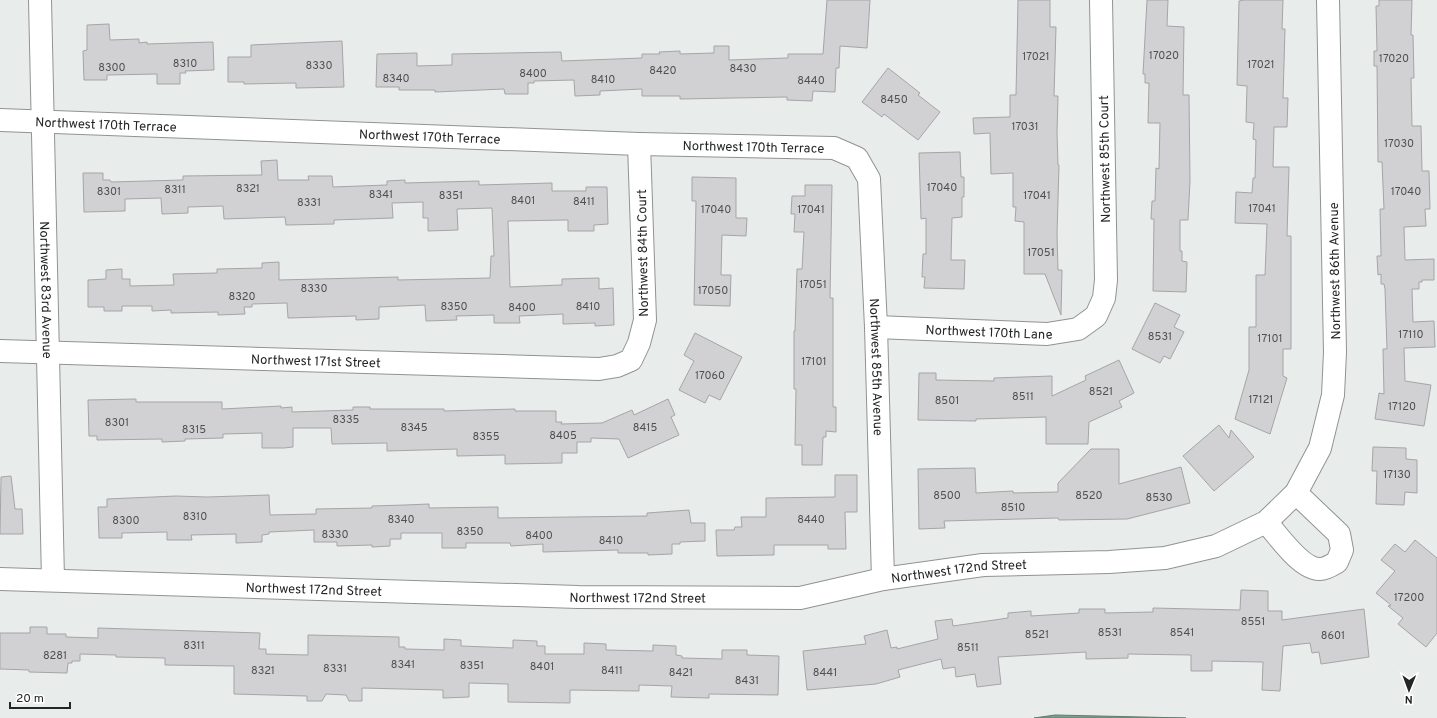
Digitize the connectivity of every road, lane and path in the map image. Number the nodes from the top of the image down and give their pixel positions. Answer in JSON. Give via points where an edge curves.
{"nodes":[{"id":1,"x":40,"y":0,"type":"edge"},
{"id":2,"x":1101,"y":0,"type":"edge"},
{"id":3,"x":1328,"y":0,"type":"edge"},
{"id":4,"x":0,"y":120,"type":"edge"},
{"id":5,"x":43,"y":121,"type":"junction"},
{"id":6,"x":640,"y":144,"type":"junction"},
{"id":7,"x":857,"y":158,"type":"joint"},
{"id":8,"x":1096,"y":316,"type":"joint"},
{"id":9,"x":876,"y":327,"type":"junction"},
{"id":10,"x":0,"y":350,"type":"edge"},
{"id":11,"x":47,"y":352,"type":"junction"},
{"id":12,"x":631,"y":360,"type":"joint"},
{"id":13,"x":1296,"y":494,"type":"junction"},
{"id":14,"x":1266,"y":522,"type":"junction"},
{"id":15,"x":0,"y":579,"type":"edge"},
{"id":16,"x":53,"y":580,"type":"junction"},
{"id":17,"x":883,"y":580,"type":"junction"}],
"edges":[{"from":1,"to":5,"type":"street","name":"Northwest 83rd Avenue"},
{"from":2,"to":8,"type":"street","name":"Northwest 85th Court","via":[[1106,280],[1104,298]]},
{"from":3,"to":13,"type":"street","name":"Northwest 86th Avenue","via":[[1335,352],[1333,395],[1320,448]]},
{"from":4,"to":5,"type":"street","name":"Northwest 170th Terrace"},
{"from":5,"to":6,"type":"street","name":"Northwest 170th Terrace"},
{"from":5,"to":11,"type":"street","name":"Northwest 83rd Avenue"},
{"from":6,"to":7,"type":"street","name":"Northwest 170th Terrace","via":[[834,148]]},
{"from":6,"to":12,"type":"street","name":"Northwest 84th Court","via":[[645,320]]},
{"from":7,"to":9,"type":"street","name":"Northwest 85th Avenue","via":[[869,180]]},
{"from":8,"to":9,"type":"street","name":"Northwest 170th Lane","via":[[1078,329],[1047,334]]},
{"from":9,"to":17,"type":"street","name":"Northwest 85th Avenue"},
{"from":10,"to":11,"type":"street","name":"Northwest 171st Street"},
{"from":11,"to":12,"type":"street","name":"Northwest 171st Street","via":[[599,369]]},
{"from":11,"to":16,"type":"street","name":"Northwest 83rd Avenue"},
{"from":13,"to":14,"type":"street","name":"Northwest 86th Avenue"},
{"from":13,"to":14,"type":"street","via":[[1339,534],[1342,550],[1337,562],[1319,569],[1308,567]]},
{"from":14,"to":17,"type":"street","name":"Northwest 172nd Street","via":[[1216,546],[1165,558],[983,565]]},
{"from":15,"to":16,"type":"street","name":"Northwest 172nd Street"},
{"from":16,"to":17,"type":"street","name":"Northwest 172nd Street","via":[[578,597],[800,598]]}]}
